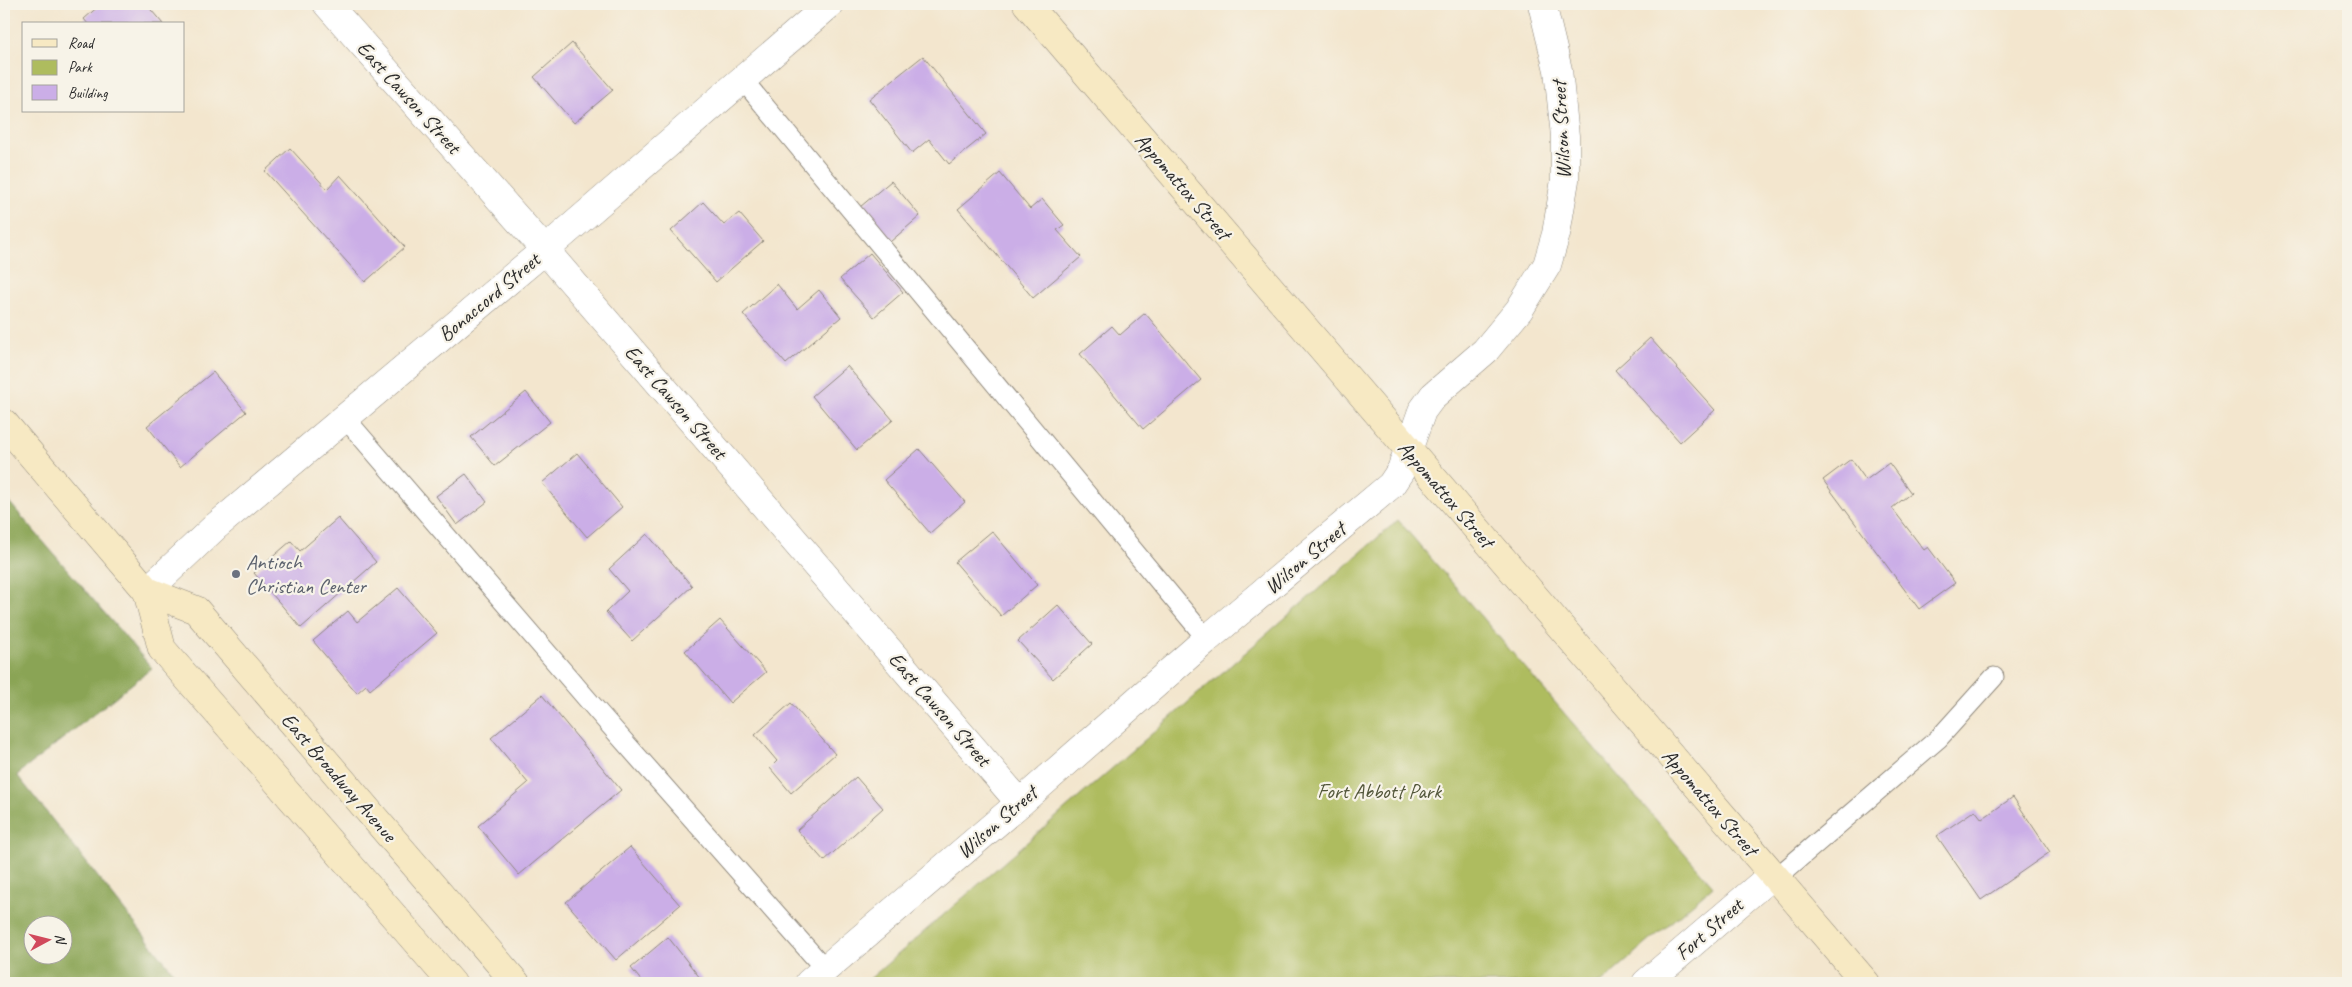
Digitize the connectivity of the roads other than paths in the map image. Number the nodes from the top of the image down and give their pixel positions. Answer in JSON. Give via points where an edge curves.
{"nodes":[{"id":1,"x":327,"y":4,"type":"edge"},
{"id":2,"x":830,"y":4,"type":"edge"},
{"id":3,"x":1027,"y":4,"type":"edge"},
{"id":4,"x":1542,"y":4,"type":"edge"},
{"id":5,"x":742,"y":80,"type":"junction"},
{"id":6,"x":545,"y":250,"type":"junction"},
{"id":7,"x":345,"y":418,"type":"junction"},
{"id":8,"x":4,"y":423,"type":"edge"},
{"id":9,"x":1409,"y":451,"type":"junction"},
{"id":10,"x":148,"y":590,"type":"junction"},
{"id":11,"x":1207,"y":639,"type":"junction"},
{"id":12,"x":1994,"y":678,"type":"dead end"},
{"id":13,"x":1020,"y":803,"type":"junction"},
{"id":14,"x":1774,"y":877,"type":"junction"},
{"id":15,"x":817,"y":976,"type":"edge"},
{"id":16,"x":452,"y":983,"type":"edge"},
{"id":17,"x":516,"y":983,"type":"edge"},
{"id":18,"x":1646,"y":983,"type":"edge"},
{"id":19,"x":1866,"y":983,"type":"edge"}],
"edges":[{"from":1,"to":6,"type":"street","name":"East Cawson Street"},
{"from":2,"to":5,"type":"street","name":"Bonaccord Street"},
{"from":3,"to":9,"type":"street","name":"Appomattox Street"},
{"from":4,"to":9,"type":"street","name":"Wilson Street","via":[[1558,70],[1566,136],[1565,180],[1547,265],[1519,310],[1485,351],[1432,396],[1422,411]]},
{"from":5,"to":6,"type":"street","name":"Bonaccord Street"},
{"from":5,"to":11,"type":"lane"},
{"from":6,"to":7,"type":"street","name":"Bonaccord Street"},
{"from":6,"to":13,"type":"street","name":"East Cawson Street"},
{"from":7,"to":10,"type":"street","name":"Bonaccord Street","via":[[215,527]]},
{"from":7,"to":15,"type":"lane","via":[[600,714]]},
{"from":8,"to":10,"type":"street","name":"East Broadway Avenue"},
{"from":9,"to":11,"type":"street","name":"Wilson Street","via":[[1402,470],[1373,502]]},
{"from":9,"to":14,"type":"street","name":"Appomattox Street"},
{"from":10,"to":16,"type":"street","name":"East Broadway Avenue","via":[[162,649]]},
{"from":10,"to":17,"type":"street","name":"East Broadway Avenue","via":[[196,610]]},
{"from":11,"to":13,"type":"street","name":"Wilson Street"},
{"from":12,"to":14,"type":"lane","via":[[1939,738]]},
{"from":13,"to":15,"type":"street","name":"Wilson Street"},
{"from":14,"to":18,"type":"street","name":"Fort Street"},
{"from":14,"to":19,"type":"street","name":"Appomattox Street"}]}
